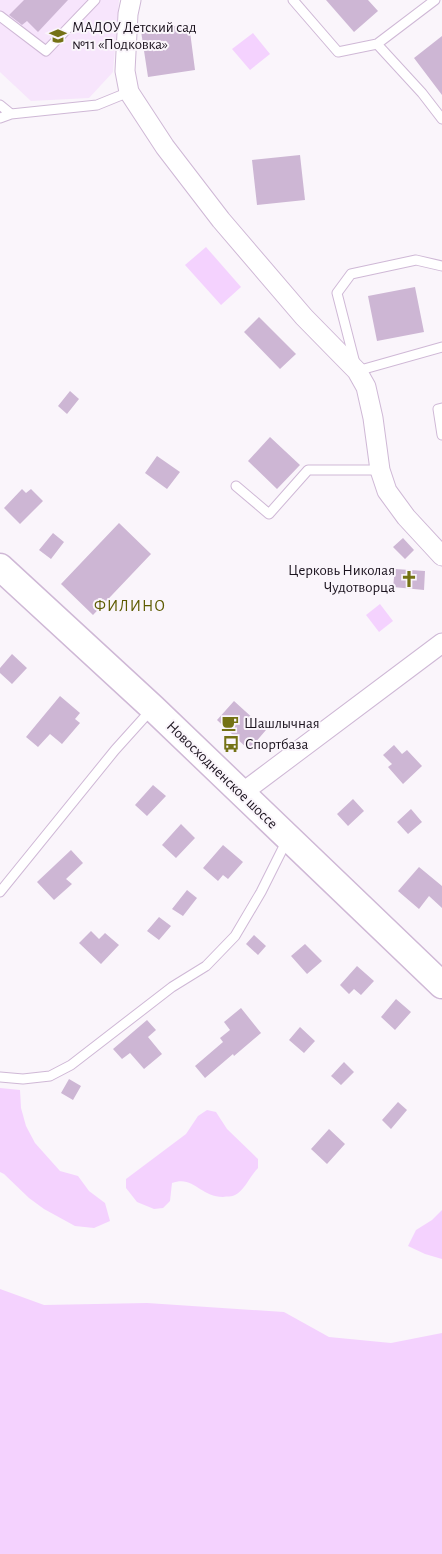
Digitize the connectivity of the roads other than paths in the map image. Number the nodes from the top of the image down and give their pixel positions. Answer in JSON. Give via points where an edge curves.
{"nodes":[{"id":1,"x":95,"y":0,"type":"edge"},
{"id":2,"x":131,"y":0,"type":"edge"},
{"id":3,"x":293,"y":0,"type":"edge"},
{"id":4,"x":435,"y":0,"type":"edge"},
{"id":5,"x":0,"y":16,"type":"edge"},
{"id":6,"x":377,"y":44,"type":"junction"},
{"id":7,"x":129,"y":92,"type":"junction"},
{"id":8,"x":0,"y":105,"type":"edge"},
{"id":9,"x":11,"y":114,"type":"junction"},
{"id":10,"x":0,"y":118,"type":"edge"},
{"id":11,"x":442,"y":119,"type":"edge"},
{"id":12,"x":442,"y":266,"type":"edge"},
{"id":13,"x":442,"y":347,"type":"edge"},
{"id":14,"x":357,"y":371,"type":"junction"},
{"id":15,"x":442,"y":408,"type":"edge"},
{"id":16,"x":442,"y":435,"type":"edge"},
{"id":17,"x":380,"y":470,"type":"junction"},
{"id":18,"x":236,"y":486,"type":"dead end"},
{"id":19,"x":442,"y":556,"type":"edge"},
{"id":20,"x":0,"y":567,"type":"edge"},
{"id":21,"x":442,"y":643,"type":"edge"},
{"id":22,"x":153,"y":708,"type":"junction"},
{"id":23,"x":242,"y":793,"type":"junction"},
{"id":24,"x":288,"y":838,"type":"junction"},
{"id":25,"x":0,"y":892,"type":"edge"},
{"id":26,"x":442,"y":985,"type":"edge"},
{"id":27,"x":0,"y":1077,"type":"edge"}],
"edges":[{"from":1,"to":5,"type":"lane","via":[[46,51]]},
{"from":2,"to":7,"type":"street","via":[[125,71]]},
{"from":3,"to":6,"type":"lane","via":[[338,52]]},
{"from":4,"to":6,"type":"lane"},
{"from":6,"to":11,"type":"lane"},
{"from":7,"to":9,"type":"lane","via":[[97,105]]},
{"from":7,"to":14,"type":"street","via":[[165,147],[221,220],[304,316]]},
{"from":8,"to":9,"type":"lane"},
{"from":9,"to":10,"type":"lane"},
{"from":12,"to":14,"type":"lane","via":[[416,260],[351,274],[338,292]]},
{"from":13,"to":14,"type":"lane"},
{"from":14,"to":17,"type":"street","via":[[366,387]]},
{"from":15,"to":16,"type":"lane","via":[[438,409]]},
{"from":17,"to":18,"type":"lane","via":[[308,470],[269,514]]},
{"from":17,"to":19,"type":"street","via":[[387,491]]},
{"from":20,"to":22,"type":"main road","name":"Новосходненское шоссе"},
{"from":21,"to":23,"type":"street"},
{"from":22,"to":23,"type":"main road","name":"Новосходненское шоссе"},
{"from":22,"to":25,"type":"lane"},
{"from":23,"to":24,"type":"main road","name":"Новосходненское шоссе"},
{"from":24,"to":26,"type":"main road","name":"Новосходненское шоссе"},
{"from":24,"to":27,"type":"lane","via":[[234,936],[206,966],[165,992],[71,1065],[50,1076]]}]}
